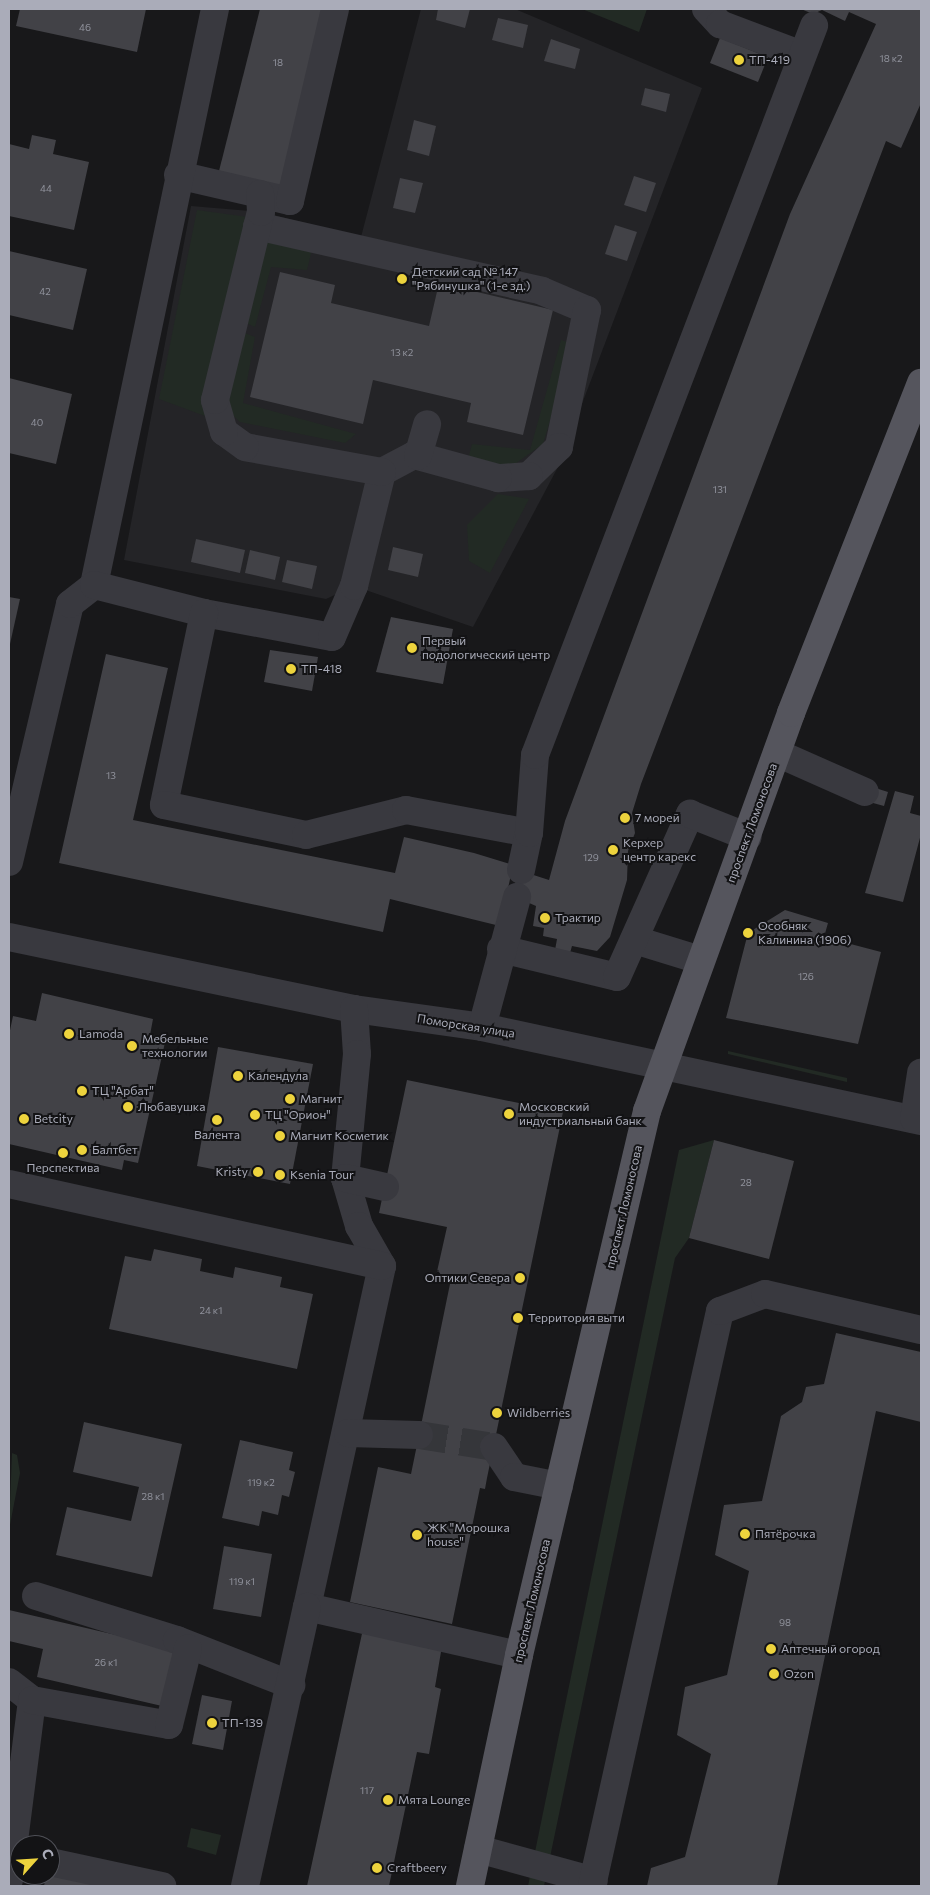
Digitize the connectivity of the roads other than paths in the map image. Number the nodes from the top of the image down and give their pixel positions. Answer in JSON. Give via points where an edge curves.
{"nodes":[{"id":1,"x":215,"y":9,"type":"edge"},
{"id":2,"x":335,"y":9,"type":"edge"},
{"id":3,"x":706,"y":9,"type":"edge"},
{"id":4,"x":814,"y":26,"type":"dead end"},
{"id":5,"x":802,"y":55,"type":"junction"},
{"id":6,"x":178,"y":175,"type":"junction"},
{"id":7,"x":260,"y":194,"type":"junction"},
{"id":8,"x":257,"y":226,"type":"junction"},
{"id":9,"x":921,"y":383,"type":"edge"},
{"id":10,"x":427,"y":424,"type":"dead end"},
{"id":11,"x":418,"y":456,"type":"junction"},
{"id":12,"x":382,"y":472,"type":"junction"},
{"id":13,"x":94,"y":585,"type":"junction"},
{"id":14,"x":204,"y":613,"type":"junction"},
{"id":15,"x":777,"y":753,"type":"junction"},
{"id":16,"x":865,"y":792,"type":"dead end"},
{"id":17,"x":529,"y":833,"type":"junction"},
{"id":18,"x":748,"y":837,"type":"junction"},
{"id":19,"x":9,"y":862,"type":"edge"},
{"id":20,"x":521,"y":870,"type":"dead end"},
{"id":21,"x":516,"y":897,"type":"dead end"},
{"id":22,"x":9,"y":937,"type":"edge"},
{"id":23,"x":636,"y":940,"type":"junction"},
{"id":24,"x":501,"y":949,"type":"junction"},
{"id":25,"x":700,"y":960,"type":"junction"},
{"id":26,"x":354,"y":1009,"type":"junction"},
{"id":27,"x":482,"y":1027,"type":"junction"},
{"id":28,"x":661,"y":1068,"type":"junction"},
{"id":29,"x":921,"y":1073,"type":"edge"},
{"id":30,"x":918,"y":1120,"type":"edge"},
{"id":31,"x":346,"y":1178,"type":"junction"},
{"id":32,"x":9,"y":1184,"type":"edge"},
{"id":33,"x":385,"y":1186,"type":"dead end"},
{"id":34,"x":382,"y":1266,"type":"junction"},
{"id":35,"x":921,"y":1330,"type":"edge"},
{"id":36,"x":348,"y":1433,"type":"junction"},
{"id":37,"x":419,"y":1435,"type":"tunnel mouth"},
{"id":38,"x":494,"y":1447,"type":"dead end"},
{"id":39,"x":559,"y":1486,"type":"junction"},
{"id":40,"x":36,"y":1596,"type":"dead end"},
{"id":41,"x":307,"y":1607,"type":"junction"},
{"id":42,"x":188,"y":1648,"type":"junction"},
{"id":43,"x":519,"y":1655,"type":"junction"},
{"id":44,"x":9,"y":1682,"type":"edge"},
{"id":45,"x":291,"y":1685,"type":"junction"},
{"id":46,"x":32,"y":1700,"type":"junction"},
{"id":47,"x":16,"y":1835,"type":"edge"},
{"id":48,"x":478,"y":1849,"type":"junction"},
{"id":49,"x":60,"y":1864,"type":"edge"},
{"id":50,"x":593,"y":1883,"type":"edge"},
{"id":51,"x":162,"y":1886,"type":"edge"},
{"id":52,"x":245,"y":1886,"type":"edge"},
{"id":53,"x":470,"y":1886,"type":"edge"}],
"edges":[{"from":1,"to":6,"type":"street"},
{"from":2,"to":7,"type":"street","via":[[290,201]]},
{"from":3,"to":5,"type":"street","via":[[720,24]]},
{"from":4,"to":5,"type":"street"},
{"from":5,"to":17,"type":"street","via":[[535,756]]},
{"from":6,"to":7,"type":"street"},
{"from":6,"to":13,"type":"street"},
{"from":7,"to":8,"type":"street"},
{"from":8,"to":11,"type":"street","via":[[542,292],[587,310],[560,446],[529,476],[498,478]]},
{"from":8,"to":12,"type":"street","via":[[215,400],[224,432],[245,447]]},
{"from":9,"to":15,"type":"main road","name":"проспект Ломоносова"},
{"from":10,"to":11,"type":"street"},
{"from":11,"to":12,"type":"street"},
{"from":12,"to":14,"type":"street","via":[[354,586],[332,637]]},
{"from":13,"to":14,"type":"street"},
{"from":13,"to":19,"type":"street","via":[[70,604]]},
{"from":14,"to":17,"type":"street","via":[[164,806],[306,835],[406,810]]},
{"from":15,"to":16,"type":"street"},
{"from":15,"to":18,"type":"main road","name":"проспект Ломоносова"},
{"from":17,"to":20,"type":"street"},
{"from":18,"to":23,"type":"street","via":[[690,814]]},
{"from":18,"to":25,"type":"main road","name":"проспект Ломоносова"},
{"from":21,"to":24,"type":"street"},
{"from":22,"to":26,"type":"street","name":"Поморская улица"},
{"from":23,"to":24,"type":"street","via":[[617,977]]},
{"from":23,"to":25,"type":"street"},
{"from":24,"to":27,"type":"street"},
{"from":25,"to":28,"type":"main road","name":"проспект Ломоносова"},
{"from":26,"to":27,"type":"street","name":"Поморская улица"},
{"from":26,"to":31,"type":"street","via":[[357,1054]]},
{"from":27,"to":28,"type":"street","name":"Поморская улица"},
{"from":28,"to":30,"type":"street","name":"Поморская улица"},
{"from":28,"to":39,"type":"main road","name":"проспект Ломоносова"},
{"from":29,"to":30,"type":"street"},
{"from":31,"to":33,"type":"street"},
{"from":31,"to":34,"type":"street","via":[[359,1226]]},
{"from":32,"to":34,"type":"street"},
{"from":34,"to":36,"type":"street"},
{"from":35,"to":50,"type":"street","via":[[765,1294],[720,1311]]},
{"from":36,"to":37,"type":"street"},
{"from":36,"to":41,"type":"street"},
{"from":38,"to":39,"type":"street","via":[[514,1477]]},
{"from":39,"to":43,"type":"main road","name":"проспект Ломоносова"},
{"from":40,"to":42,"type":"street","via":[[177,1640]]},
{"from":41,"to":43,"type":"street"},
{"from":41,"to":45,"type":"street"},
{"from":42,"to":45,"type":"street"},
{"from":42,"to":46,"type":"street","via":[[169,1725]]},
{"from":43,"to":48,"type":"main road","name":"проспект Ломоносова"},
{"from":44,"to":46,"type":"street"},
{"from":45,"to":52,"type":"street"},
{"from":46,"to":47,"type":"street"},
{"from":48,"to":50,"type":"street"},
{"from":48,"to":53,"type":"main road","name":"проспект Ломоносова"},
{"from":49,"to":51,"type":"street"}]}
